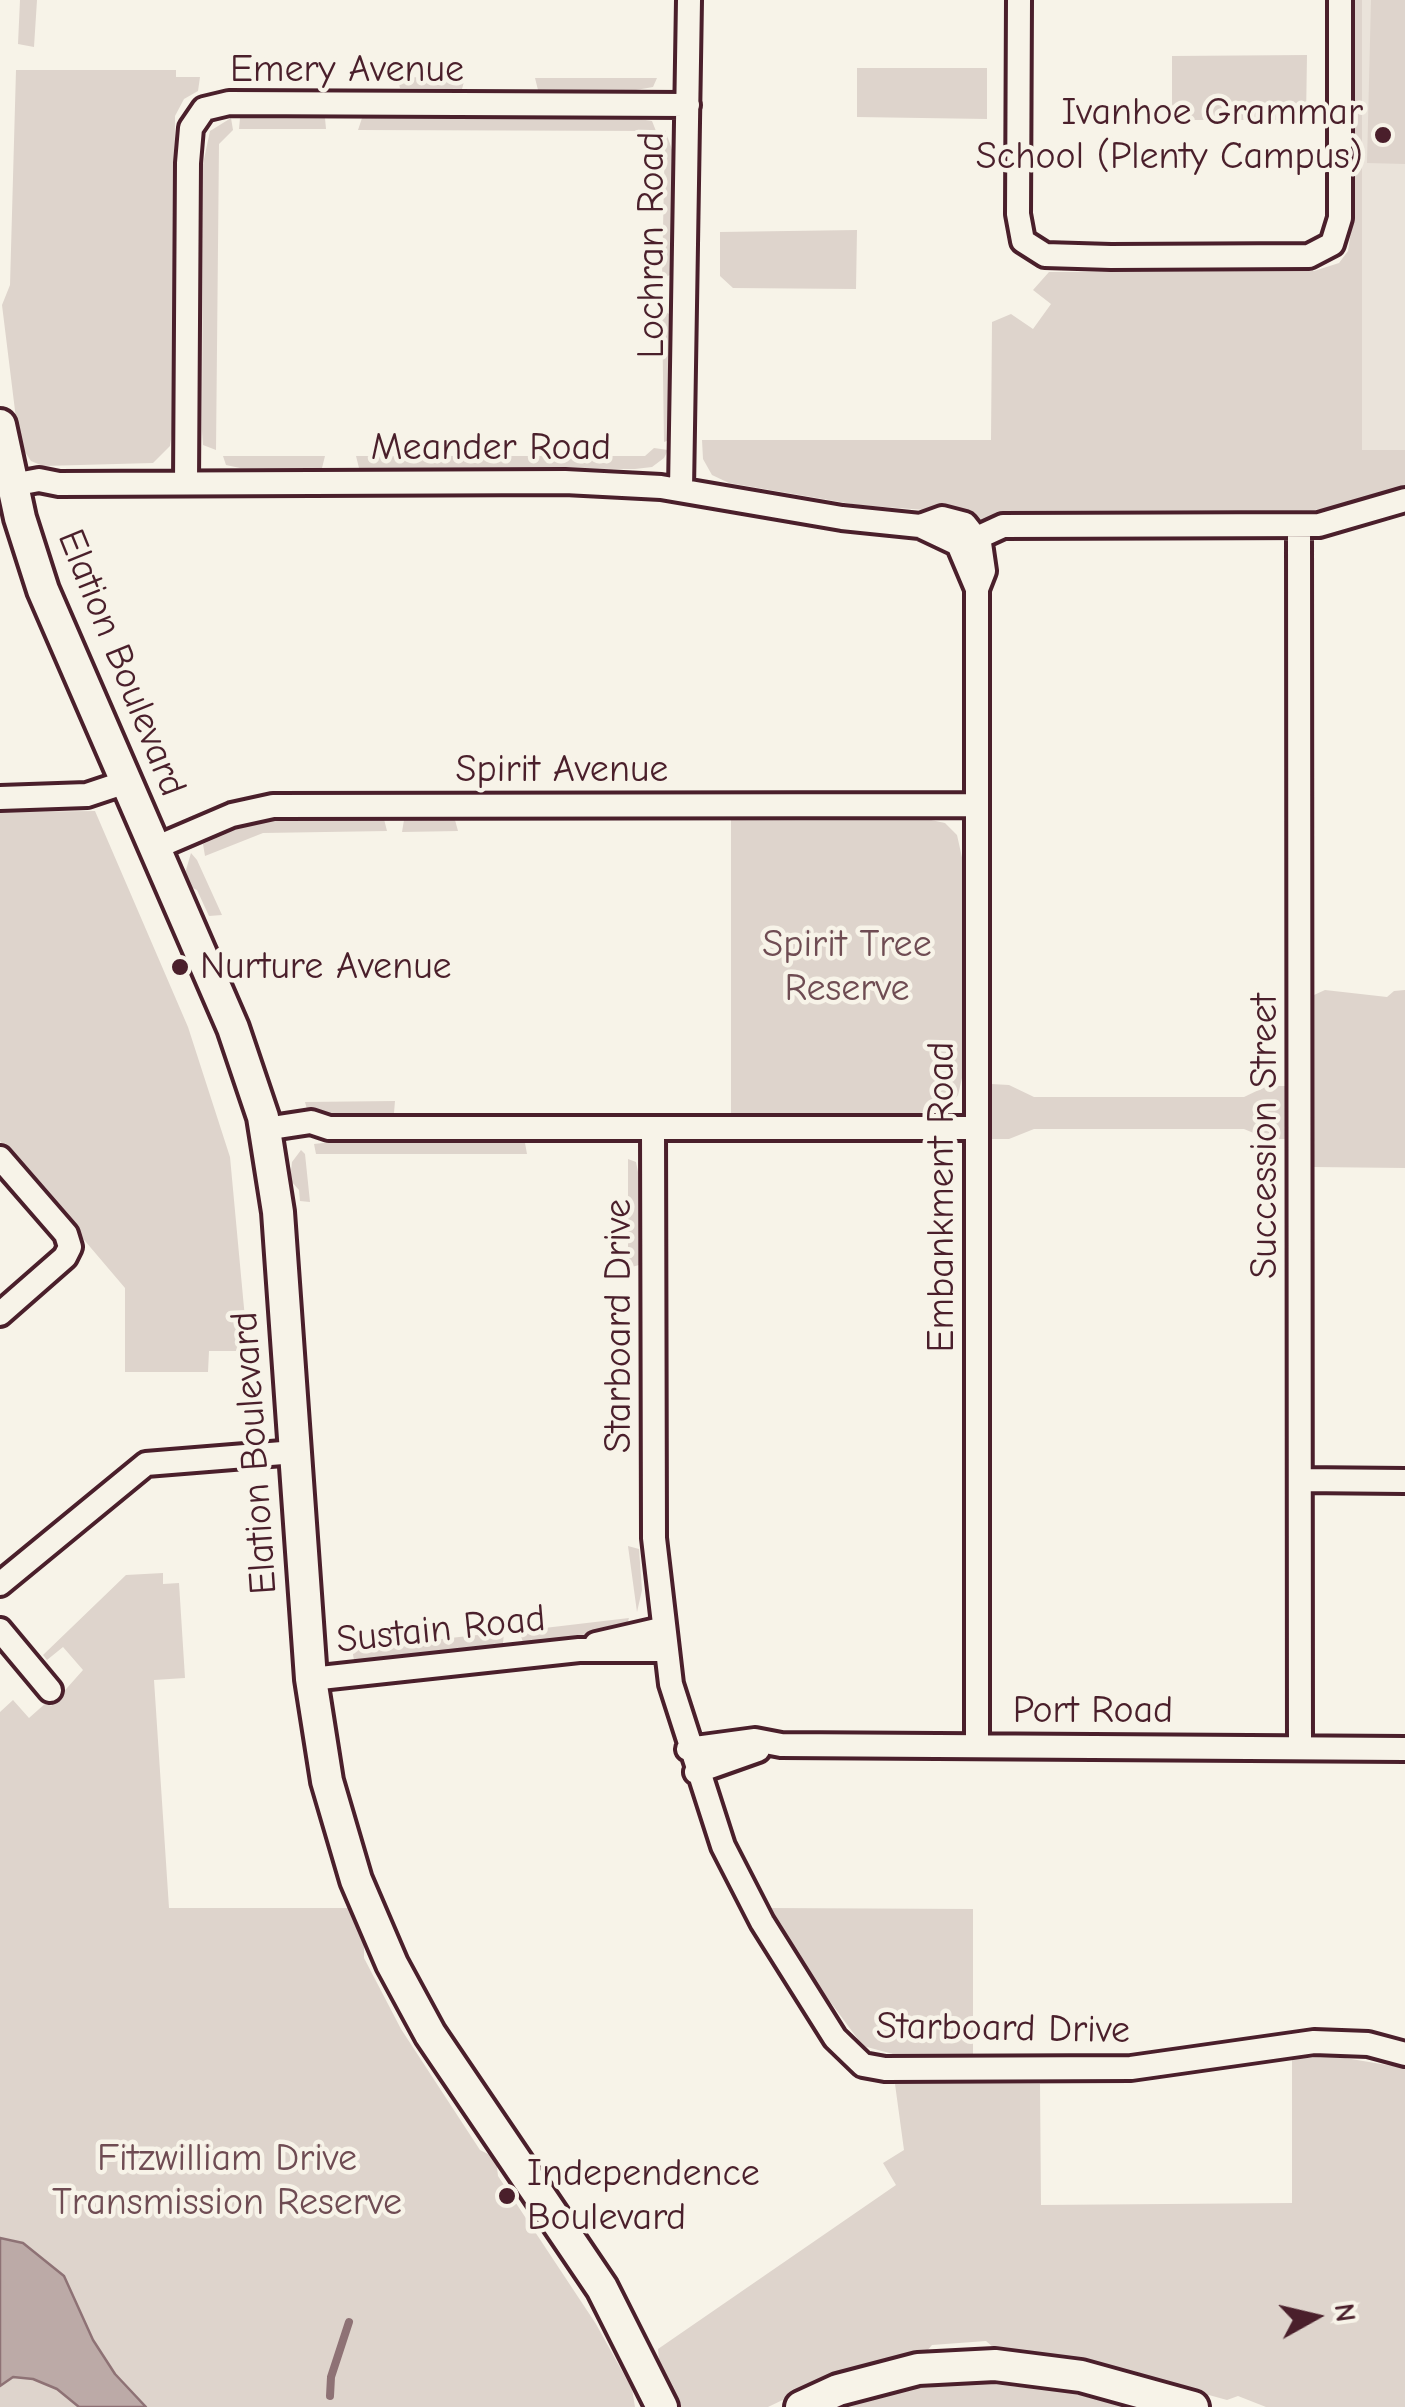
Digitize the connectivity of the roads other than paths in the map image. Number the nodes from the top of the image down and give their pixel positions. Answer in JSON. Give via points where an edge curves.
{"nodes":[{"id":1,"x":689,"y":0,"type":"edge"},
{"id":2,"x":1020,"y":0,"type":"edge"},
{"id":3,"x":1340,"y":0,"type":"edge"},
{"id":4,"x":688,"y":104,"type":"junction"},
{"id":5,"x":0,"y":426,"type":"edge"},
{"id":6,"x":186,"y":482,"type":"junction"},
{"id":7,"x":682,"y":490,"type":"junction"},
{"id":8,"x":13,"y":491,"type":"junction"},
{"id":9,"x":1405,"y":500,"type":"edge"},
{"id":10,"x":1299,"y":526,"type":"junction"},
{"id":11,"x":971,"y":547,"type":"junction"},
{"id":12,"x":126,"y":782,"type":"junction"},
{"id":13,"x":0,"y":798,"type":"edge"},
{"id":14,"x":976,"y":805,"type":"junction"},
{"id":15,"x":155,"y":848,"type":"junction"},
{"id":16,"x":653,"y":1128,"type":"junction"},
{"id":17,"x":976,"y":1128,"type":"junction"},
{"id":18,"x":267,"y":1137,"type":"junction"},
{"id":19,"x":0,"y":1158,"type":"edge"},
{"id":20,"x":0,"y":1314,"type":"edge"},
{"id":21,"x":295,"y":1452,"type":"junction"},
{"id":22,"x":1300,"y":1480,"type":"junction"},
{"id":23,"x":1405,"y":1480,"type":"edge"},
{"id":24,"x":0,"y":1584,"type":"edge"},
{"id":25,"x":0,"y":1630,"type":"edge"},
{"id":26,"x":663,"y":1640,"type":"junction"},
{"id":27,"x":311,"y":1680,"type":"junction"},
{"id":28,"x":50,"y":1690,"type":"dead end"},
{"id":29,"x":976,"y":1746,"type":"junction"},
{"id":30,"x":1300,"y":1746,"type":"junction"},
{"id":31,"x":1405,"y":1749,"type":"edge"},
{"id":32,"x":692,"y":1761,"type":"junction"},
{"id":33,"x":1405,"y":2054,"type":"edge"},
{"id":34,"x":644,"y":2376,"type":"junction"},
{"id":35,"x":646,"y":2407,"type":"edge"},
{"id":36,"x":662,"y":2407,"type":"edge"},
{"id":37,"x":801,"y":2407,"type":"edge"},
{"id":38,"x":1193,"y":2407,"type":"edge"}],
"edges":[{"from":1,"to":4,"type":"street","name":"Lochran Road"},
{"from":2,"to":3,"type":"street","via":[[1023,241],[1036,252],[1083,257],[1309,256],[1328,248],[1340,218]]},
{"from":4,"to":6,"type":"street","name":"Emery Avenue","via":[[229,103],[204,109],[191,128],[189,152]]},
{"from":4,"to":7,"type":"street","name":"Lochran Road"},
{"from":5,"to":8,"type":"street","name":"Elation Boulevard"},
{"from":6,"to":7,"type":"street","name":"Meander Road","via":[[603,482]]},
{"from":6,"to":8,"type":"street","name":"Meander Road"},
{"from":7,"to":11,"type":"street","name":"Meander Road","via":[[842,518],[920,526],[956,520]]},
{"from":8,"to":12,"type":"street","name":"Elation Boulevard","via":[[43,590]]},
{"from":9,"to":10,"type":"street"},
{"from":10,"to":11,"type":"street","via":[[1003,526]]},
{"from":10,"to":22,"type":"street","name":"Succession Street"},
{"from":11,"to":14,"type":"street","name":"Embankment Road","via":[[977,589]]},
{"from":12,"to":13,"type":"street","via":[[86,795]]},
{"from":12,"to":15,"type":"street","name":"Elation Boulevard"},
{"from":14,"to":15,"type":"street","name":"Spirit Avenue","via":[[273,806],[232,814]]},
{"from":14,"to":17,"type":"street","name":"Embankment Road"},
{"from":15,"to":18,"type":"street","name":"Elation Boulevard","via":[[233,1028]]},
{"from":16,"to":17,"type":"street"},
{"from":16,"to":18,"type":"street","via":[[329,1128],[311,1122]]},
{"from":16,"to":26,"type":"street","name":"Starboard Drive","via":[[654,1522]]},
{"from":17,"to":29,"type":"street","name":"Embankment Road"},
{"from":18,"to":21,"type":"street","name":"Elation Boulevard"},
{"from":19,"to":20,"type":"street","via":[[70,1246]]},
{"from":21,"to":24,"type":"street","via":[[146,1464]]},
{"from":21,"to":27,"type":"street","name":"Elation Boulevard"},
{"from":22,"to":23,"type":"street"},
{"from":22,"to":30,"type":"street","name":"Succession Street"},
{"from":25,"to":28,"type":"street"},
{"from":26,"to":27,"type":"street","name":"Sustain Road"},
{"from":26,"to":32,"type":"street","name":"Starboard Drive"},
{"from":27,"to":34,"type":"street","name":"Elation Boulevard","via":[[327,1781],[392,1964],[465,2088],[602,2288]]},
{"from":29,"to":30,"type":"street","name":"Port Road"},
{"from":29,"to":32,"type":"street","name":"Port Road","via":[[780,1745]]},
{"from":30,"to":31,"type":"street","name":"Port Road"},
{"from":32,"to":33,"type":"street","name":"Starboard Drive","via":[[723,1846],[762,1922],[835,2038],[863,2065],[1131,2068],[1314,2042],[1368,2044]]},
{"from":34,"to":35,"type":"street","name":"Elation Boulevard"},
{"from":34,"to":36,"type":"street","name":"Elation Boulevard"},
{"from":37,"to":38,"type":"street","via":[[918,2369],[995,2364],[1082,2376]]}]}
